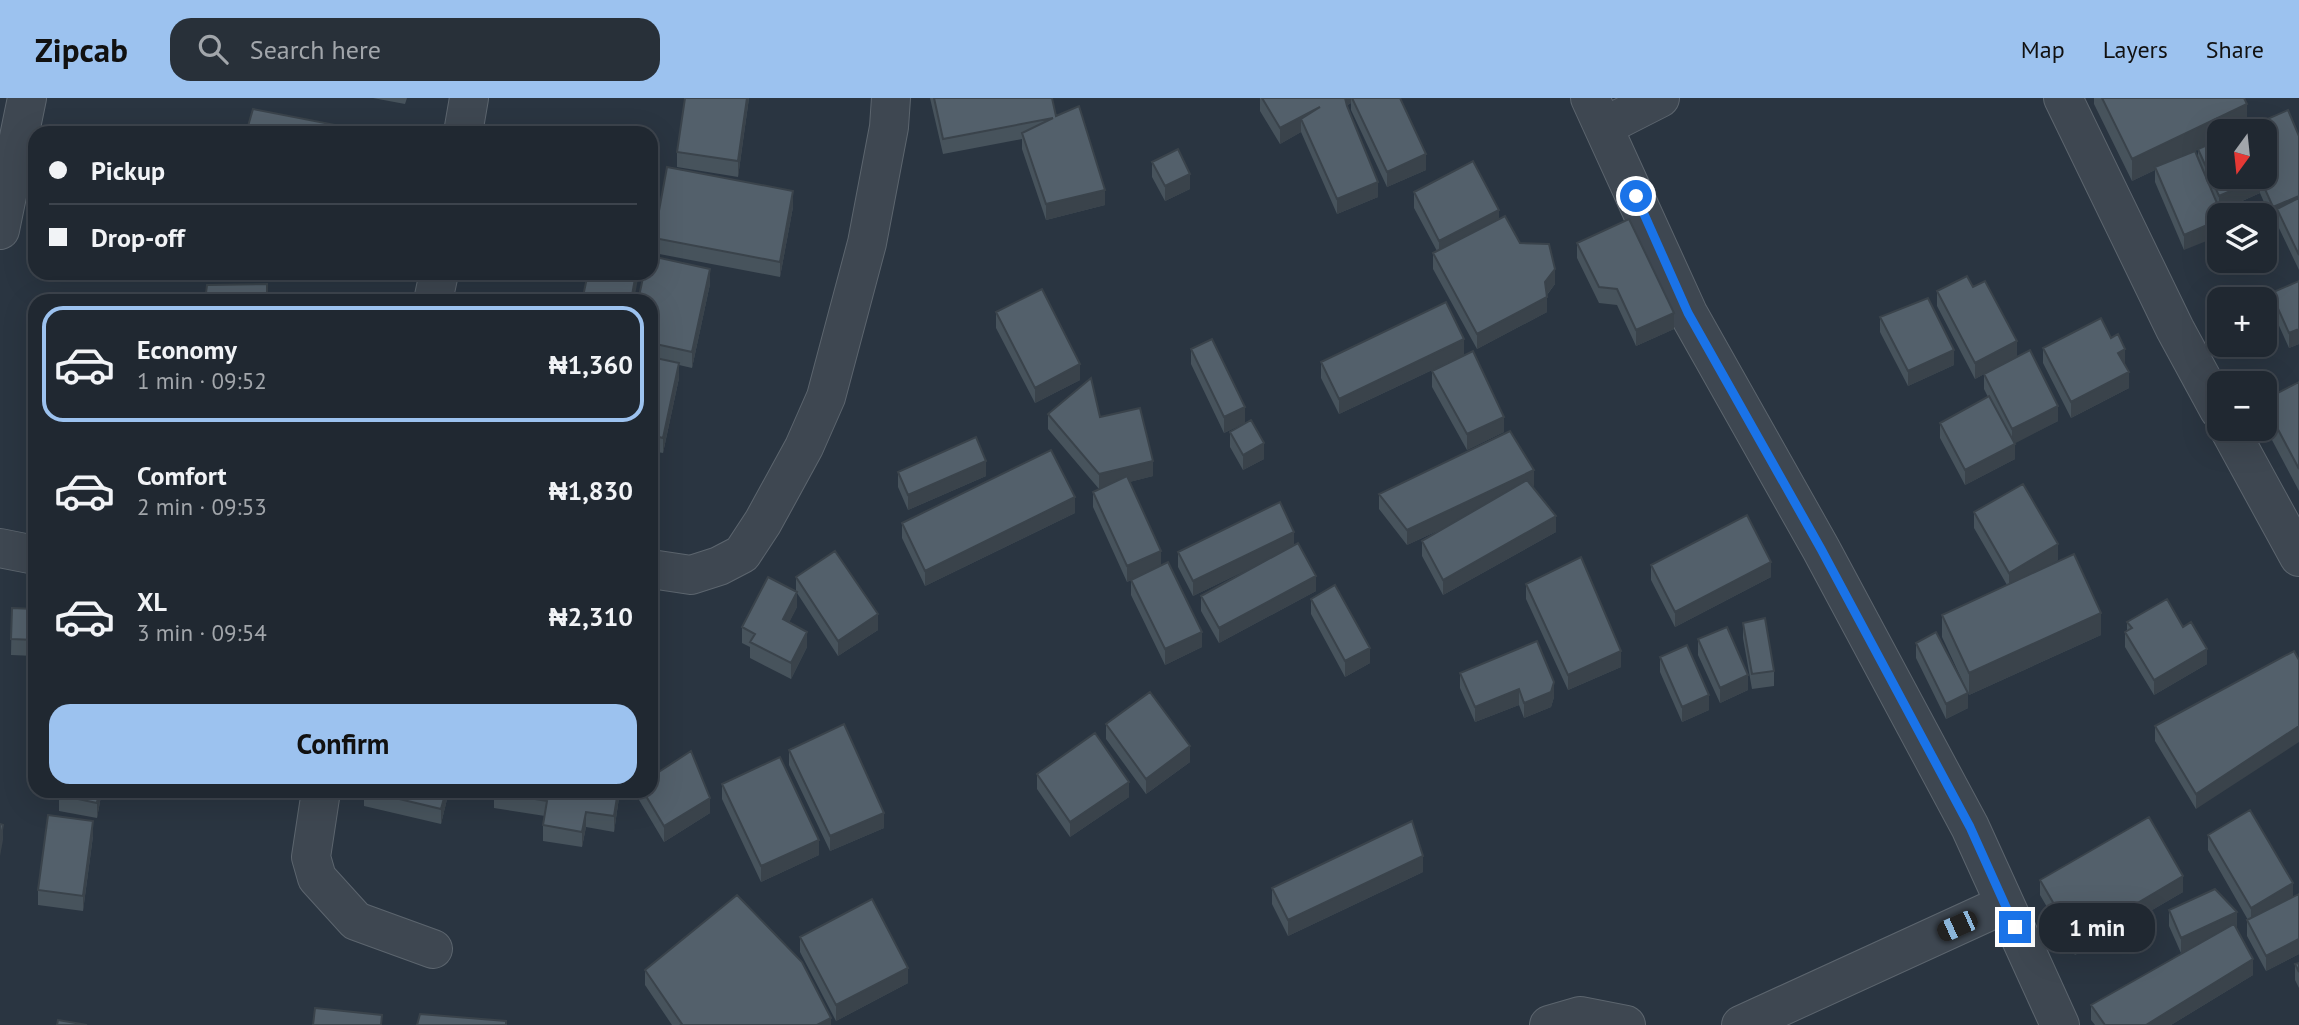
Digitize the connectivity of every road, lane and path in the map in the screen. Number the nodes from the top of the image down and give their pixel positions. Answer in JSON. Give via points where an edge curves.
{"nodes":[{"id":1,"x":27,"y":98,"type":"edge"},
{"id":2,"x":469,"y":98,"type":"edge"},
{"id":3,"x":891,"y":98,"type":"edge"},
{"id":4,"x":1660,"y":98,"type":"edge"},
{"id":5,"x":2063,"y":98,"type":"edge"},
{"id":6,"x":1597,"y":112,"type":"edge"},
{"id":7,"x":464,"y":126,"type":"edge"},
{"id":8,"x":6,"y":168,"type":"edge"},
{"id":9,"x":0,"y":229,"type":"edge"},
{"id":10,"x":2207,"y":388,"type":"edge"},
{"id":11,"x":2236,"y":441,"type":"edge"},
{"id":12,"x":0,"y":548,"type":"edge"},
{"id":13,"x":28,"y":554,"type":"edge"},
{"id":14,"x":2299,"y":557,"type":"edge"},
{"id":15,"x":658,"y":570,"type":"edge"},
{"id":16,"x":320,"y":798,"type":"edge"},
{"id":17,"x":2006,"y":904,"type":"junction"},
{"id":18,"x":433,"y":949,"type":"dead end"},
{"id":19,"x":1549,"y":1025,"type":"edge"},
{"id":20,"x":1626,"y":1025,"type":"edge"},
{"id":21,"x":1741,"y":1025,"type":"edge"},
{"id":22,"x":2060,"y":1025,"type":"edge"}],
"edges":[{"from":1,"to":8,"type":"street"},
{"from":2,"to":7,"type":"street"},
{"from":3,"to":15,"type":"street","via":[[867,243],[826,397],[804,446],[742,554],[691,575]]},
{"from":4,"to":6,"type":"street"},
{"from":5,"to":10,"type":"street"},
{"from":6,"to":17,"type":"street","via":[[1688,313],[1821,549],[1970,827]]},
{"from":8,"to":9,"type":"street"},
{"from":11,"to":14,"type":"street"},
{"from":12,"to":13,"type":"street"},
{"from":16,"to":18,"type":"street","via":[[311,857],[317,878],[356,921]]},
{"from":17,"to":21,"type":"street"},
{"from":17,"to":22,"type":"street"},
{"from":19,"to":20,"type":"street","via":[[1580,1017]]}]}
